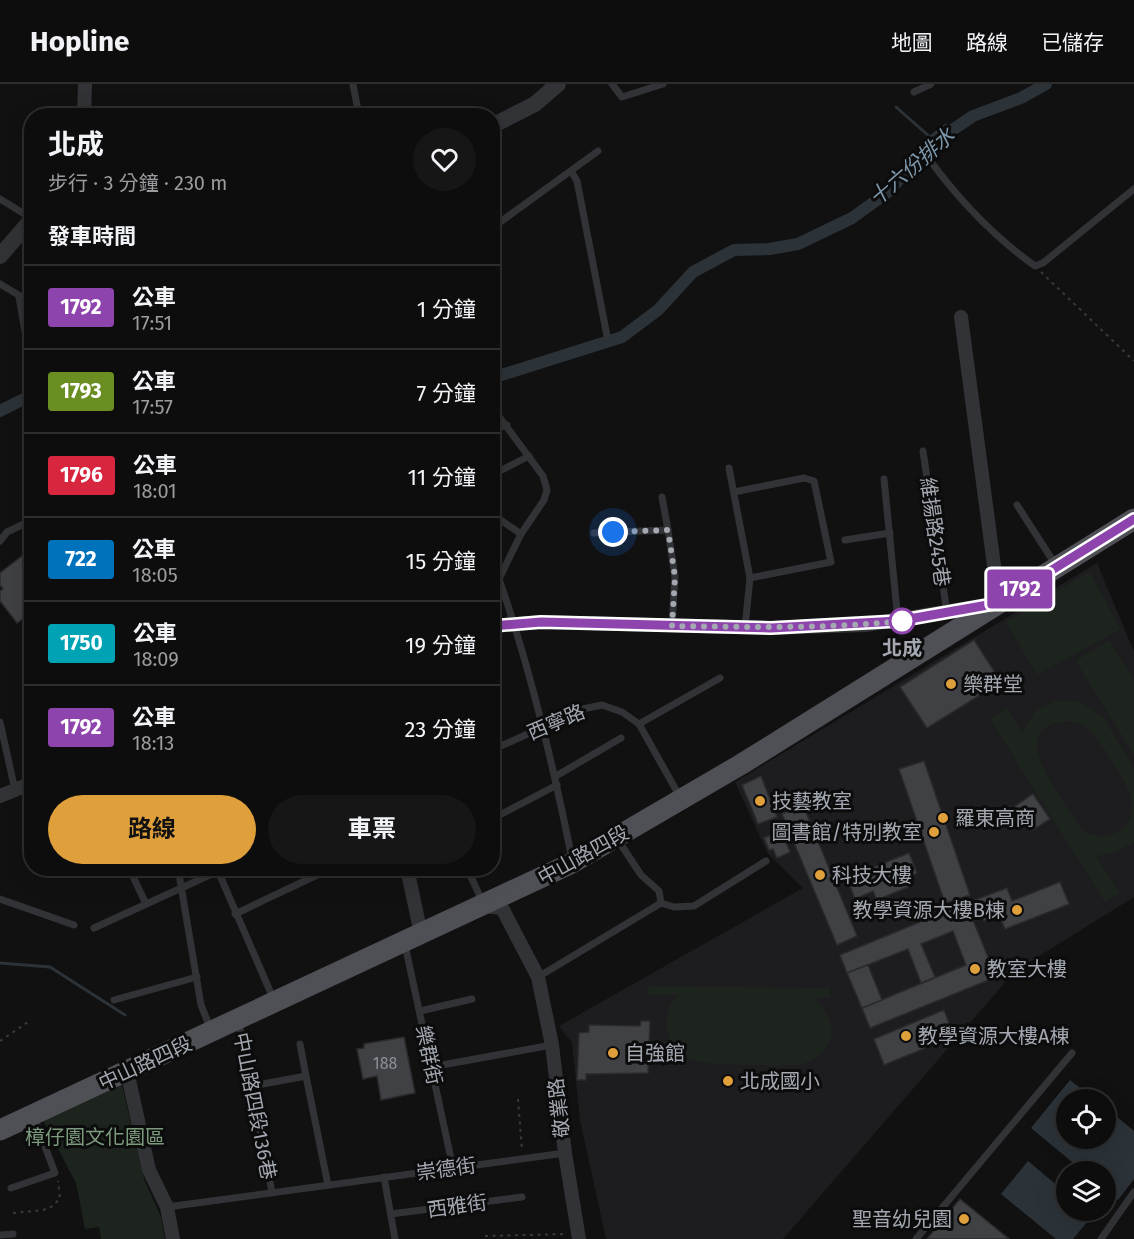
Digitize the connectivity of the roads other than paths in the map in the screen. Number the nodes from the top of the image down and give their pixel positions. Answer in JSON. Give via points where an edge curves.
{"nodes":[{"id":1,"x":86,"y":84,"type":"edge"},
{"id":2,"x":353,"y":84,"type":"edge"},
{"id":3,"x":558,"y":84,"type":"edge"},
{"id":4,"x":612,"y":84,"type":"edge"},
{"id":5,"x":663,"y":84,"type":"edge"},
{"id":6,"x":931,"y":84,"type":"edge"},
{"id":7,"x":914,"y":92,"type":"dead end"},
{"id":8,"x":84,"y":108,"type":"edge"},
{"id":9,"x":358,"y":108,"type":"edge"},
{"id":10,"x":500,"y":122,"type":"edge"},
{"id":11,"x":598,"y":151,"type":"dead end"},
{"id":12,"x":929,"y":159,"type":"dead end"},
{"id":13,"x":571,"y":171,"type":"junction"},
{"id":14,"x":1134,"y":189,"type":"edge"},
{"id":15,"x":0,"y":199,"type":"edge"},
{"id":16,"x":24,"y":213,"type":"edge"},
{"id":17,"x":500,"y":222,"type":"edge"},
{"id":18,"x":24,"y":228,"type":"edge"},
{"id":19,"x":0,"y":256,"type":"edge"},
{"id":20,"x":0,"y":284,"type":"edge"},
{"id":21,"x":19,"y":297,"type":"junction"},
{"id":22,"x":24,"y":299,"type":"edge"},
{"id":23,"x":961,"y":317,"type":"dead end"},
{"id":24,"x":24,"y":326,"type":"edge"},
{"id":25,"x":608,"y":336,"type":"dead end"},
{"id":26,"x":500,"y":417,"type":"edge"},
{"id":27,"x":507,"y":425,"type":"junction"},
{"id":28,"x":500,"y":427,"type":"edge"},
{"id":29,"x":924,"y":451,"type":"dead end"},
{"id":30,"x":529,"y":456,"type":"junction"},
{"id":31,"x":729,"y":468,"type":"dead end"},
{"id":32,"x":500,"y":471,"type":"edge"},
{"id":33,"x":884,"y":479,"type":"dead end"},
{"id":34,"x":734,"y":492,"type":"junction"},
{"id":35,"x":662,"y":497,"type":"dead end"},
{"id":36,"x":1017,"y":505,"type":"dead end"},
{"id":37,"x":1134,"y":519,"type":"edge"},
{"id":38,"x":500,"y":520,"type":"edge"},
{"id":39,"x":24,"y":524,"type":"edge"},
{"id":40,"x":668,"y":530,"type":"junction"},
{"id":41,"x":594,"y":533,"type":"dead end"},
{"id":42,"x":890,"y":533,"type":"junction"},
{"id":43,"x":521,"y":534,"type":"junction"},
{"id":44,"x":845,"y":540,"type":"dead end"},
{"id":45,"x":0,"y":541,"type":"edge"},
{"id":46,"x":1057,"y":567,"type":"junction"},
{"id":47,"x":500,"y":577,"type":"edge"},
{"id":48,"x":750,"y":578,"type":"junction"},
{"id":49,"x":500,"y":582,"type":"edge"},
{"id":50,"x":999,"y":603,"type":"junction"},
{"id":51,"x":947,"y":613,"type":"junction"},
{"id":52,"x":898,"y":621,"type":"junction"},
{"id":53,"x":514,"y":622,"type":"junction"},
{"id":54,"x":500,"y":625,"type":"edge"},
{"id":55,"x":672,"y":626,"type":"junction"},
{"id":56,"x":746,"y":627,"type":"junction"},
{"id":57,"x":720,"y":678,"type":"dead end"},
{"id":58,"x":0,"y":722,"type":"edge"},
{"id":59,"x":639,"y":724,"type":"junction"},
{"id":60,"x":543,"y":728,"type":"junction"},
{"id":61,"x":621,"y":738,"type":"dead end"},
{"id":62,"x":500,"y":747,"type":"edge"},
{"id":63,"x":556,"y":776,"type":"junction"},
{"id":64,"x":557,"y":785,"type":"junction"},
{"id":65,"x":24,"y":786,"type":"edge"},
{"id":66,"x":15,"y":790,"type":"junction"},
{"id":67,"x":0,"y":796,"type":"edge"},
{"id":68,"x":681,"y":799,"type":"junction"},
{"id":69,"x":500,"y":815,"type":"edge"},
{"id":70,"x":616,"y":837,"type":"junction"},
{"id":71,"x":766,"y":861,"type":"dead end"},
{"id":72,"x":572,"y":863,"type":"junction"},
{"id":73,"x":133,"y":876,"type":"edge"},
{"id":74,"x":180,"y":876,"type":"edge"},
{"id":75,"x":207,"y":876,"type":"edge"},
{"id":76,"x":223,"y":876,"type":"edge"},
{"id":77,"x":315,"y":876,"type":"edge"},
{"id":78,"x":408,"y":876,"type":"edge"},
{"id":79,"x":471,"y":876,"type":"edge"},
{"id":80,"x":182,"y":887,"type":"junction"},
{"id":81,"x":0,"y":899,"type":"edge"},
{"id":82,"x":661,"y":903,"type":"junction"},
{"id":83,"x":146,"y":904,"type":"junction"},
{"id":84,"x":484,"y":906,"type":"junction"},
{"id":85,"x":235,"y":914,"type":"junction"},
{"id":86,"x":74,"y":925,"type":"dead end"},
{"id":87,"x":94,"y":928,"type":"dead end"},
{"id":88,"x":413,"y":938,"type":"junction"},
{"id":89,"x":197,"y":977,"type":"junction"},
{"id":90,"x":538,"y":977,"type":"junction"},
{"id":91,"x":472,"y":999,"type":"dead end"},
{"id":92,"x":114,"y":1000,"type":"dead end"},
{"id":93,"x":275,"y":1002,"type":"junction"},
{"id":94,"x":420,"y":1011,"type":"junction"},
{"id":95,"x":238,"y":1020,"type":"junction"},
{"id":96,"x":212,"y":1032,"type":"junction"},
{"id":97,"x":300,"y":1044,"type":"dead end"},
{"id":98,"x":552,"y":1046,"type":"junction"},
{"id":99,"x":1072,"y":1053,"type":"dead end"},
{"id":100,"x":432,"y":1067,"type":"junction"},
{"id":101,"x":127,"y":1071,"type":"junction"},
{"id":102,"x":306,"y":1076,"type":"junction"},
{"id":103,"x":252,"y":1086,"type":"junction"},
{"id":104,"x":33,"y":1115,"type":"junction"},
{"id":105,"x":0,"y":1130,"type":"edge"},
{"id":106,"x":565,"y":1153,"type":"junction"},
{"id":107,"x":453,"y":1168,"type":"junction"},
{"id":108,"x":384,"y":1177,"type":"junction"},
{"id":109,"x":328,"y":1185,"type":"junction"},
{"id":110,"x":11,"y":1188,"type":"dead end"},
{"id":111,"x":272,"y":1192,"type":"junction"},
{"id":112,"x":1134,"y":1192,"type":"edge"},
{"id":113,"x":522,"y":1197,"type":"dead end"},
{"id":114,"x":168,"y":1206,"type":"junction"},
{"id":115,"x":391,"y":1215,"type":"junction"},
{"id":116,"x":13,"y":1234,"type":"dead end"},
{"id":117,"x":0,"y":1235,"type":"edge"},
{"id":118,"x":579,"y":1236,"type":"edge"},
{"id":119,"x":173,"y":1239,"type":"edge"},
{"id":120,"x":395,"y":1239,"type":"edge"},
{"id":121,"x":916,"y":1239,"type":"edge"},
{"id":122,"x":1101,"y":1239,"type":"edge"}],
"edges":[{"from":1,"to":8,"type":"street"},
{"from":2,"to":9,"type":"lane"},
{"from":3,"to":10,"type":"street","via":[[535,104]]},
{"from":4,"to":5,"type":"lane","via":[[622,97]]},
{"from":6,"to":7,"type":"lane"},
{"from":11,"to":13,"type":"lane"},
{"from":12,"to":14,"type":"lane","via":[[977,217],[1035,266]]},
{"from":13,"to":17,"type":"lane"},
{"from":13,"to":25,"type":"lane","via":[[577,181]]},
{"from":15,"to":16,"type":"lane"},
{"from":18,"to":19,"type":"street"},
{"from":20,"to":21,"type":"lane"},
{"from":21,"to":22,"type":"lane"},
{"from":21,"to":24,"type":"lane"},
{"from":23,"to":50,"type":"street"},
{"from":26,"to":27,"type":"lane"},
{"from":27,"to":28,"type":"lane"},
{"from":27,"to":30,"type":"lane"},
{"from":29,"to":51,"type":"lane","name":"維揚路245巷"},
{"from":30,"to":32,"type":"lane"},
{"from":30,"to":43,"type":"lane","via":[[543,476],[547,490]]},
{"from":31,"to":34,"type":"lane"},
{"from":33,"to":42,"type":"lane"},
{"from":34,"to":48,"type":"lane"},
{"from":34,"to":48,"type":"lane","via":[[804,478],[814,481],[831,562]]},
{"from":35,"to":40,"type":"lane"},
{"from":36,"to":46,"type":"lane"},
{"from":37,"to":46,"type":"main road","name":"中山路四段"},
{"from":38,"to":43,"type":"lane"},
{"from":39,"to":45,"type":"lane","via":[[7,532]]},
{"from":40,"to":41,"type":"lane"},
{"from":40,"to":55,"type":"lane","via":[[675,577]]},
{"from":42,"to":44,"type":"lane"},
{"from":42,"to":52,"type":"lane"},
{"from":43,"to":47,"type":"lane"},
{"from":46,"to":50,"type":"main road","name":"中山路四段"},
{"from":48,"to":56,"type":"lane"},
{"from":49,"to":53,"type":"lane"},
{"from":50,"to":51,"type":"street"},
{"from":50,"to":68,"type":"main road","name":"中山路四段"},
{"from":51,"to":52,"type":"street"},
{"from":52,"to":56,"type":"street"},
{"from":53,"to":54,"type":"street"},
{"from":53,"to":55,"type":"street"},
{"from":53,"to":60,"type":"lane"},
{"from":55,"to":56,"type":"street"},
{"from":57,"to":59,"type":"lane"},
{"from":58,"to":66,"type":"lane"},
{"from":59,"to":60,"type":"lane","name":"西寧路","via":[[602,705],[583,709]]},
{"from":59,"to":68,"type":"lane"},
{"from":60,"to":62,"type":"lane","name":"西寧路"},
{"from":60,"to":63,"type":"lane"},
{"from":61,"to":63,"type":"lane"},
{"from":63,"to":64,"type":"lane"},
{"from":64,"to":69,"type":"lane"},
{"from":64,"to":72,"type":"lane"},
{"from":65,"to":66,"type":"street"},
{"from":66,"to":67,"type":"street"},
{"from":68,"to":70,"type":"main road","name":"中山路四段"},
{"from":70,"to":72,"type":"main road","name":"中山路四段"},
{"from":70,"to":82,"type":"lane","via":[[641,875],[659,891]]},
{"from":71,"to":82,"type":"lane","via":[[694,906]]},
{"from":72,"to":84,"type":"main road","name":"中山路四段"},
{"from":73,"to":83,"type":"lane"},
{"from":74,"to":80,"type":"lane"},
{"from":75,"to":80,"type":"lane"},
{"from":76,"to":85,"type":"lane"},
{"from":77,"to":85,"type":"lane"},
{"from":78,"to":88,"type":"street"},
{"from":79,"to":84,"type":"lane"},
{"from":80,"to":83,"type":"lane"},
{"from":80,"to":89,"type":"lane"},
{"from":81,"to":86,"type":"lane"},
{"from":82,"to":90,"type":"lane"},
{"from":83,"to":87,"type":"lane"},
{"from":84,"to":88,"type":"main road","name":"中山路四段"},
{"from":84,"to":90,"type":"street","name":"敬業路","via":[[502,908]]},
{"from":85,"to":93,"type":"lane"},
{"from":88,"to":93,"type":"main road","name":"中山路四段"},
{"from":88,"to":94,"type":"lane","name":"樂群街"},
{"from":89,"to":92,"type":"lane"},
{"from":89,"to":96,"type":"lane","via":[[201,1005]]},
{"from":90,"to":98,"type":"street","name":"敬業路"},
{"from":91,"to":94,"type":"lane"},
{"from":93,"to":95,"type":"main road","name":"中山路四段"},
{"from":94,"to":100,"type":"lane","name":"樂群街"},
{"from":95,"to":96,"type":"main road","name":"中山路四段"},
{"from":95,"to":103,"type":"lane","name":"中山路四段136巷"},
{"from":96,"to":101,"type":"main road","name":"中山路四段"},
{"from":97,"to":102,"type":"lane"},
{"from":98,"to":100,"type":"lane"},
{"from":98,"to":106,"type":"street","name":"敬業路"},
{"from":99,"to":121,"type":"lane"},
{"from":100,"to":107,"type":"lane","name":"樂群街"},
{"from":101,"to":104,"type":"main road","name":"中山路四段"},
{"from":101,"to":114,"type":"street","via":[[149,1170]]},
{"from":102,"to":103,"type":"lane"},
{"from":102,"to":109,"type":"lane"},
{"from":103,"to":111,"type":"lane","name":"中山路四段136巷"},
{"from":104,"to":105,"type":"main road","name":"中山路四段"},
{"from":104,"to":110,"type":"lane","via":[[55,1173]]},
{"from":106,"to":107,"type":"lane","name":"崇德街"},
{"from":106,"to":118,"type":"street","name":"敬業路"},
{"from":107,"to":108,"type":"lane","name":"崇德街"},
{"from":108,"to":109,"type":"lane","name":"崇德街"},
{"from":108,"to":115,"type":"lane"},
{"from":109,"to":111,"type":"lane","name":"崇德街"},
{"from":111,"to":114,"type":"lane","name":"崇德街"},
{"from":112,"to":122,"type":"lane"},
{"from":113,"to":115,"type":"lane","name":"西雅街"},
{"from":114,"to":119,"type":"street"},
{"from":115,"to":120,"type":"lane"},
{"from":116,"to":117,"type":"lane"}]}
